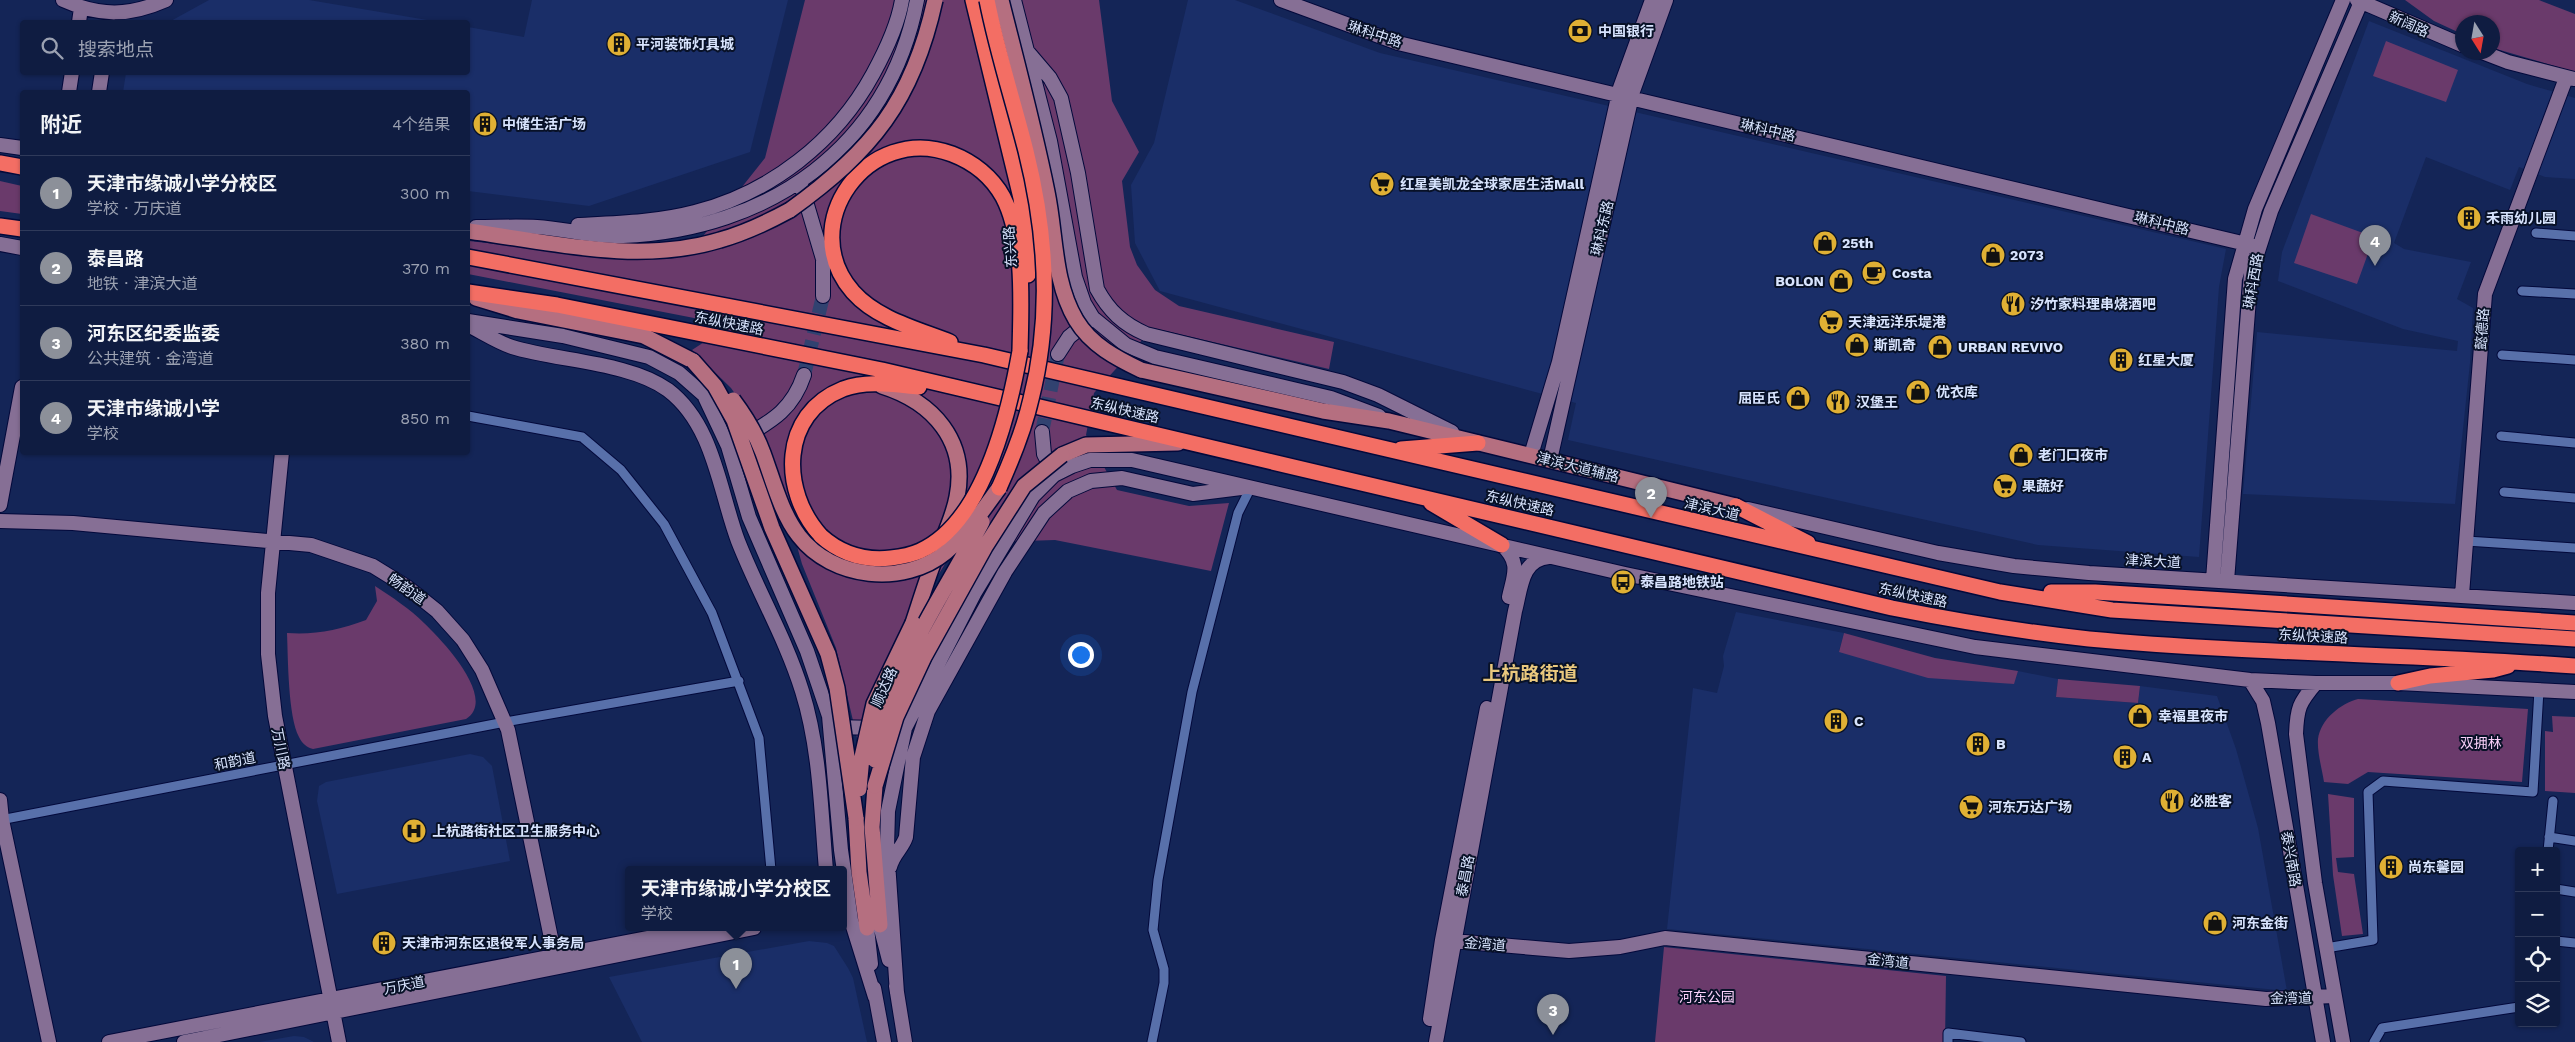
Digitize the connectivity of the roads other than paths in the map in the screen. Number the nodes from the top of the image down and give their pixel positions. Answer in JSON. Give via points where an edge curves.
{"nodes":[{"id":1,"x":63,"y":0,"type":"edge"},
{"id":2,"x":166,"y":0,"type":"edge"},
{"id":3,"x":902,"y":0,"type":"edge"},
{"id":4,"x":916,"y":0,"type":"edge"},
{"id":5,"x":935,"y":0,"type":"edge"},
{"id":6,"x":974,"y":0,"type":"edge"},
{"id":7,"x":987,"y":0,"type":"edge"},
{"id":8,"x":1001,"y":0,"type":"edge"},
{"id":9,"x":1014,"y":0,"type":"edge"},
{"id":10,"x":1281,"y":0,"type":"edge"},
{"id":11,"x":1297,"y":0,"type":"edge"},
{"id":12,"x":1652,"y":0,"type":"edge"},
{"id":13,"x":1666,"y":0,"type":"edge"},
{"id":14,"x":2343,"y":0,"type":"edge"},
{"id":15,"x":2359,"y":1,"type":"edge"},
{"id":16,"x":81,"y":8,"type":"junction"},
{"id":17,"x":111,"y":18,"type":"edge"},
{"id":18,"x":79,"y":20,"type":"edge"},
{"id":19,"x":2455,"y":43,"type":"edge"},
{"id":20,"x":1027,"y":51,"type":"junction"},
{"id":21,"x":2500,"y":57,"type":"edge"},
{"id":22,"x":72,"y":75,"type":"edge"},
{"id":23,"x":102,"y":75,"type":"edge"},
{"id":24,"x":2570,"y":78,"type":"edge"},
{"id":25,"x":69,"y":90,"type":"edge"},
{"id":26,"x":99,"y":90,"type":"edge"},
{"id":27,"x":1626,"y":93,"type":"junction"},
{"id":28,"x":0,"y":145,"type":"edge"},
{"id":29,"x":20,"y":148,"type":"edge"},
{"id":30,"x":0,"y":163,"type":"edge"},
{"id":31,"x":20,"y":167,"type":"edge"},
{"id":32,"x":800,"y":183,"type":"junction"},
{"id":33,"x":0,"y":226,"type":"edge"},
{"id":34,"x":536,"y":227,"type":"junction"},
{"id":35,"x":20,"y":229,"type":"edge"},
{"id":36,"x":470,"y":229,"type":"edge"},
{"id":37,"x":470,"y":229,"type":"edge"},
{"id":38,"x":2536,"y":233,"type":"dead end"},
{"id":39,"x":2575,"y":236,"type":"edge"},
{"id":40,"x":2253,"y":242,"type":"junction"},
{"id":41,"x":0,"y":244,"type":"edge"},
{"id":42,"x":20,"y":248,"type":"edge"},
{"id":43,"x":470,"y":257,"type":"edge"},
{"id":44,"x":2522,"y":291,"type":"dead end"},
{"id":45,"x":470,"y":293,"type":"edge"},
{"id":46,"x":470,"y":294,"type":"edge"},
{"id":47,"x":2575,"y":294,"type":"edge"},
{"id":48,"x":823,"y":296,"type":"tunnel mouth"},
{"id":49,"x":1093,"y":318,"type":"junction"},
{"id":50,"x":470,"y":320,"type":"edge"},
{"id":51,"x":470,"y":326,"type":"edge"},
{"id":52,"x":1020,"y":351,"type":"junction"},
{"id":53,"x":984,"y":354,"type":"junction"},
{"id":54,"x":1058,"y":354,"type":"tunnel mouth"},
{"id":55,"x":2502,"y":355,"type":"dead end"},
{"id":56,"x":2575,"y":360,"type":"edge"},
{"id":57,"x":693,"y":361,"type":"junction"},
{"id":58,"x":804,"y":375,"type":"tunnel mouth"},
{"id":59,"x":874,"y":383,"type":"junction"},
{"id":60,"x":969,"y":390,"type":"junction"},
{"id":61,"x":20,"y":398,"type":"edge"},
{"id":62,"x":470,"y":416,"type":"edge"},
{"id":63,"x":1389,"y":420,"type":"junction"},
{"id":64,"x":1042,"y":432,"type":"tunnel mouth"},
{"id":65,"x":2500,"y":436,"type":"dead end"},
{"id":66,"x":1190,"y":442,"type":"junction"},
{"id":67,"x":1478,"y":443,"type":"junction"},
{"id":68,"x":2575,"y":443,"type":"edge"},
{"id":69,"x":728,"y":446,"type":"junction"},
{"id":70,"x":1387,"y":450,"type":"junction"},
{"id":71,"x":282,"y":455,"type":"edge"},
{"id":72,"x":1531,"y":456,"type":"junction"},
{"id":73,"x":1550,"y":460,"type":"junction"},
{"id":74,"x":1054,"y":475,"type":"junction"},
{"id":75,"x":1251,"y":486,"type":"junction"},
{"id":76,"x":999,"y":488,"type":"junction"},
{"id":77,"x":2504,"y":492,"type":"dead end"},
{"id":78,"x":1416,"y":495,"type":"junction"},
{"id":79,"x":2575,"y":498,"type":"edge"},
{"id":80,"x":0,"y":505,"type":"edge"},
{"id":81,"x":1736,"y":506,"type":"junction"},
{"id":82,"x":0,"y":521,"type":"edge"},
{"id":83,"x":272,"y":540,"type":"junction"},
{"id":84,"x":2466,"y":541,"type":"junction"},
{"id":85,"x":1502,"y":545,"type":"junction"},
{"id":86,"x":2575,"y":548,"type":"edge"},
{"id":87,"x":1827,"y":553,"type":"junction"},
{"id":88,"x":1558,"y":557,"type":"junction"},
{"id":89,"x":2220,"y":581,"type":"junction"},
{"id":90,"x":2000,"y":592,"type":"junction"},
{"id":91,"x":2462,"y":595,"type":"junction"},
{"id":92,"x":2575,"y":603,"type":"edge"},
{"id":93,"x":2575,"y":623,"type":"edge"},
{"id":94,"x":2575,"y":639,"type":"edge"},
{"id":95,"x":2522,"y":662,"type":"junction"},
{"id":96,"x":2575,"y":666,"type":"edge"},
{"id":97,"x":2250,"y":680,"type":"junction"},
{"id":98,"x":739,"y":681,"type":"junction"},
{"id":99,"x":2316,"y":683,"type":"junction"},
{"id":100,"x":2398,"y":683,"type":"junction"},
{"id":101,"x":2539,"y":690,"type":"junction"},
{"id":102,"x":2575,"y":692,"type":"edge"},
{"id":103,"x":505,"y":722,"type":"junction"},
{"id":104,"x":830,"y":727,"type":"junction"},
{"id":105,"x":905,"y":728,"type":"junction"},
{"id":106,"x":284,"y":765,"type":"junction"},
{"id":107,"x":875,"y":786,"type":"junction"},
{"id":108,"x":0,"y":800,"type":"edge"},
{"id":109,"x":2553,"y":801,"type":"dead end"},
{"id":110,"x":856,"y":818,"type":"junction"},
{"id":111,"x":1,"y":820,"type":"edge"},
{"id":112,"x":2549,"y":837,"type":"junction"},
{"id":113,"x":2575,"y":841,"type":"edge"},
{"id":114,"x":2548,"y":847,"type":"edge"},
{"id":115,"x":771,"y":866,"type":"edge"},
{"id":116,"x":826,"y":866,"type":"edge"},
{"id":117,"x":842,"y":866,"type":"edge"},
{"id":118,"x":888,"y":878,"type":"junction"},
{"id":119,"x":2560,"y":890,"type":"edge"},
{"id":120,"x":2575,"y":892,"type":"edge"},
{"id":121,"x":847,"y":920,"type":"edge"},
{"id":122,"x":873,"y":927,"type":"junction"},
{"id":123,"x":685,"y":931,"type":"edge"},
{"id":124,"x":737,"y":931,"type":"edge"},
{"id":125,"x":1447,"y":941,"type":"junction"},
{"id":126,"x":2560,"y":941,"type":"edge"},
{"id":127,"x":2575,"y":943,"type":"edge"},
{"id":128,"x":2326,"y":948,"type":"junction"},
{"id":129,"x":556,"y":962,"type":"junction"},
{"id":130,"x":898,"y":993,"type":"junction"},
{"id":131,"x":2334,"y":996,"type":"junction"},
{"id":132,"x":876,"y":997,"type":"junction"},
{"id":133,"x":2316,"y":998,"type":"junction"},
{"id":134,"x":332,"y":1006,"type":"junction"},
{"id":135,"x":2515,"y":1008,"type":"edge"},
{"id":136,"x":48,"y":1042,"type":"edge"},
{"id":137,"x":109,"y":1042,"type":"edge"},
{"id":138,"x":184,"y":1042,"type":"edge"},
{"id":139,"x":339,"y":1042,"type":"edge"},
{"id":140,"x":884,"y":1042,"type":"edge"},
{"id":141,"x":905,"y":1042,"type":"edge"},
{"id":142,"x":1152,"y":1042,"type":"edge"},
{"id":143,"x":1427,"y":1042,"type":"edge"},
{"id":144,"x":1436,"y":1042,"type":"edge"},
{"id":145,"x":1948,"y":1042,"type":"edge"},
{"id":146,"x":2020,"y":1042,"type":"edge"},
{"id":147,"x":2323,"y":1042,"type":"edge"},
{"id":148,"x":2343,"y":1042,"type":"edge"},
{"id":149,"x":2374,"y":1042,"type":"edge"}],
"edges":[{"from":1,"to":16,"type":"street"},
{"from":2,"to":17,"type":"street"},
{"from":3,"to":34,"type":"street","via":[[884,52],[849,112],[832,132],[790,168],[745,196],[695,212],[641,222]]},
{"from":4,"to":32,"type":"street","via":[[902,50],[870,114],[843,146]]},
{"from":5,"to":37,"type":"main road","bridge":true,"via":[[912,76],[878,132],[841,171],[790,210],[760,225],[719,241],[640,251],[582,247]]},
{"from":6,"to":52,"type":"highway","name":"东兴路","via":[[1026,224],[1028,268]]},
{"from":7,"to":76,"type":"highway","bridge":true,"via":[[1032,176],[1039,213],[1044,297],[1032,396]]},
{"from":8,"to":63,"type":"main road","name":"津滨大道辅路","bridge":true,"via":[[1034,126],[1059,276],[1069,307],[1089,337],[1141,370],[1323,411]]},
{"from":9,"to":20,"type":"street"},
{"from":10,"to":27,"type":"street","name":"琳科中路","via":[[1398,42]]},
{"from":11,"to":27,"type":"street","name":"琳科中路","via":[[1397,37]]},
{"from":12,"to":27,"type":"street","name":"琳科东路"},
{"from":13,"to":27,"type":"street","name":"琳科东路"},
{"from":14,"to":40,"type":"street","name":"琳科西路","via":[[2255,209]]},
{"from":15,"to":19,"type":"street","name":"新阔路"},
{"from":15,"to":40,"type":"street","name":"琳科西路"},
{"from":16,"to":17,"type":"street"},
{"from":16,"to":18,"type":"street"},
{"from":20,"to":49,"type":"street","via":[[1050,141],[1075,277]]},
{"from":20,"to":67,"type":"street","via":[[1050,78],[1061,98],[1078,173],[1097,289],[1122,322],[1146,334],[1343,382],[1378,395]]},
{"from":21,"to":24,"type":"street"},
{"from":22,"to":25,"type":"street"},
{"from":23,"to":26,"type":"street"},
{"from":24,"to":84,"type":"street","name":"懿德路","via":[[2485,294]]},
{"from":27,"to":40,"type":"street","name":"琳科中路"},
{"from":27,"to":72,"type":"street","name":"琳科东路","via":[[1559,362]]},
{"from":27,"to":73,"type":"street","name":"琳科东路"},
{"from":28,"to":29,"type":"street"},
{"from":30,"to":31,"type":"highway"},
{"from":32,"to":34,"type":"street","via":[[747,211],[702,226],[670,232],[621,236]]},
{"from":32,"to":48,"type":"street","via":[[823,259]]},
{"from":33,"to":35,"type":"highway"},
{"from":34,"to":36,"type":"street"},
{"from":38,"to":39,"type":"street"},
{"from":40,"to":89,"type":"street","name":"琳科西路"},
{"from":41,"to":42,"type":"street"},
{"from":43,"to":53,"type":"highway","name":"东纵快速路"},
{"from":44,"to":47,"type":"street"},
{"from":45,"to":60,"type":"highway","name":"东纵快速路","via":[[557,305]]},
{"from":46,"to":57,"type":"main road","via":[[518,311],[644,336]]},
{"from":49,"to":54,"type":"street","via":[[1069,337]]},
{"from":49,"to":63,"type":"street","via":[[1126,345],[1155,357],[1330,398]]},
{"from":50,"to":69,"type":"street","via":[[563,336],[649,357],[679,373],[704,395]]},
{"from":51,"to":116,"type":"street","via":[[510,347],[634,374],[666,389],[683,404],[700,427],[739,542],[803,692],[816,753]]},
{"from":52,"to":53,"type":"highway","via":[[1021,311],[1015,235],[1002,197],[987,177],[959,156],[930,147],[897,149],[870,164],[849,184],[836,212],[832,240],[839,267],[852,291],[871,307],[892,319]]},
{"from":52,"to":59,"type":"highway","name":"东兴路","bridge":true,"via":[[1007,415],[978,491],[935,543],[920,552],[870,559],[850,555],[821,536],[802,512],[792,481],[791,463],[802,426],[814,408],[830,395],[857,385]]},
{"from":53,"to":70,"type":"highway","name":"东纵快速路"},
{"from":55,"to":56,"type":"street"},
{"from":57,"to":76,"type":"main road","bridge":true,"via":[[722,386],[749,424],[779,498],[799,536],[827,560],[847,569],[895,574],[928,563],[945,553],[965,533]]},
{"from":57,"to":110,"type":"main road","bridge":true,"via":[[715,386],[734,420],[772,528],[828,654],[837,688]]},
{"from":58,"to":69,"type":"street","via":[[789,406],[767,424]]},
{"from":59,"to":60,"type":"highway","name":"东兴路"},
{"from":59,"to":110,"type":"main road","name":"顺达路","bridge":true,"via":[[902,393],[929,410],[953,444],[959,484],[954,509],[913,623],[874,704],[862,757]]},
{"from":60,"to":66,"type":"highway","name":"东纵快速路"},
{"from":61,"to":80,"type":"street"},
{"from":62,"to":98,"type":"street","via":[[582,437],[620,470],[664,524],[712,613]]},
{"from":63,"to":67,"type":"main road","name":"津滨大道辅路"},
{"from":64,"to":74,"type":"street","via":[[1044,454]]},
{"from":65,"to":68,"type":"street"},
{"from":66,"to":78,"type":"highway","name":"东纵快速路"},
{"from":66,"to":107,"type":"main road","bridge":true,"via":[[1086,445],[1062,455],[1024,486],[924,656],[896,717]]},
{"from":67,"to":70,"type":"highway"},
{"from":67,"to":72,"type":"main road","name":"津滨大道辅路"},
{"from":69,"to":104,"type":"street","via":[[762,550],[807,651]]},
{"from":70,"to":87,"type":"highway","name":"津滨大道"},
{"from":71,"to":83,"type":"street","name":"万川路"},
{"from":72,"to":73,"type":"main road","name":"津滨大道辅路"},
{"from":73,"to":81,"type":"main road","name":"津滨大道辅路"},
{"from":74,"to":75,"type":"street","via":[[1090,460],[1117,459]]},
{"from":74,"to":105,"type":"street","via":[[1033,496],[974,594]]},
{"from":75,"to":85,"type":"street"},
{"from":75,"to":118,"type":"street","via":[[1193,494],[1122,478],[1091,481],[1068,490],[1044,513],[1005,572],[928,711],[913,757],[906,837],[904,845],[892,856]]},
{"from":75,"to":142,"type":"street","via":[[1238,513],[1192,692],[1159,871],[1153,930],[1164,969],[1164,983]]},
{"from":76,"to":107,"type":"main road","name":"顺达路","bridge":true,"via":[[901,672],[889,701],[875,755]]},
{"from":77,"to":79,"type":"street"},
{"from":78,"to":85,"type":"highway"},
{"from":78,"to":95,"type":"highway","name":"东纵快速路","via":[[1883,606],[1983,626],[2222,648]]},
{"from":81,"to":87,"type":"highway"},
{"from":81,"to":89,"type":"street","name":"津滨大道","via":[[1938,553],[2014,566]]},
{"from":82,"to":83,"type":"street","name":"畅韵道","via":[[73,523]]},
{"from":83,"to":103,"type":"street","name":"畅韵道","via":[[329,549],[373,566],[407,587],[437,611],[463,640],[482,670]]},
{"from":83,"to":106,"type":"street","name":"万川路","via":[[268,654]]},
{"from":84,"to":86,"type":"street"},
{"from":84,"to":91,"type":"street","name":"懿德路"},
{"from":85,"to":88,"type":"street"},
{"from":85,"to":125,"type":"street","name":"泰昌路","via":[[1511,554],[1515,569]]},
{"from":87,"to":90,"type":"highway","name":"津滨大道"},
{"from":88,"to":97,"type":"street","via":[[1810,615],[1976,647]]},
{"from":88,"to":125,"type":"street","name":"泰昌路","via":[[1533,561],[1524,574]]},
{"from":89,"to":91,"type":"street","name":"津滨大道"},
{"from":90,"to":93,"type":"highway","via":[[2095,592]]},
{"from":90,"to":94,"type":"highway","name":"东纵快速路","via":[[2112,610]]},
{"from":91,"to":92,"type":"street","name":"津滨大道"},
{"from":95,"to":96,"type":"highway","name":"东纵快速路"},
{"from":95,"to":100,"type":"highway","via":[[2493,670],[2430,676]]},
{"from":97,"to":99,"type":"street"},
{"from":97,"to":133,"type":"street","name":"泰兴南路","via":[[2262,701],[2268,723]]},
{"from":98,"to":103,"type":"street","name":"和韵道"},
{"from":98,"to":115,"type":"street","via":[[759,738]]},
{"from":99,"to":100,"type":"street"},
{"from":99,"to":128,"type":"street","name":"泰兴南路","via":[[2297,710],[2296,734]]},
{"from":100,"to":101,"type":"street"},
{"from":101,"to":102,"type":"street"},
{"from":101,"to":128,"type":"street","via":[[2533,792],[2383,781],[2368,792],[2373,940]]},
{"from":103,"to":106,"type":"street","name":"和韵道"},
{"from":103,"to":129,"type":"street","name":"畅韵道"},
{"from":104,"to":105,"type":"street"},
{"from":104,"to":117,"type":"street"},
{"from":105,"to":118,"type":"street","via":[[888,811]]},
{"from":106,"to":111,"type":"street","name":"和韵道"},
{"from":106,"to":134,"type":"street","name":"万川路"},
{"from":107,"to":122,"type":"main road","name":"顺达路"},
{"from":108,"to":111,"type":"street"},
{"from":109,"to":112,"type":"street"},
{"from":110,"to":122,"type":"main road","name":"顺达路","via":[[859,872]]},
{"from":111,"to":136,"type":"street"},
{"from":112,"to":113,"type":"street"},
{"from":112,"to":114,"type":"street"},
{"from":118,"to":130,"type":"street"},
{"from":119,"to":120,"type":"street"},
{"from":121,"to":132,"type":"street"},
{"from":122,"to":130,"type":"street","name":"顺达路"},
{"from":122,"to":132,"type":"street","name":"顺达路"},
{"from":123,"to":129,"type":"street","name":"万庆道"},
{"from":124,"to":129,"type":"street","name":"万庆道"},
{"from":125,"to":133,"type":"street","name":"金湾道","via":[[1569,951],[1620,947],[1665,938],[2266,999]]},
{"from":125,"to":143,"type":"street","name":"泰昌路"},
{"from":125,"to":144,"type":"street","name":"泰昌路"},
{"from":126,"to":127,"type":"street"},
{"from":128,"to":131,"type":"street","name":"泰兴南路"},
{"from":129,"to":134,"type":"street","name":"万庆道"},
{"from":130,"to":141,"type":"street","name":"顺达路"},
{"from":131,"to":133,"type":"street","name":"金湾道"},
{"from":131,"to":148,"type":"street","name":"泰兴南路"},
{"from":132,"to":140,"type":"street","name":"顺达路"},
{"from":133,"to":147,"type":"street","name":"泰兴南路"},
{"from":134,"to":137,"type":"street","name":"万庆道"},
{"from":134,"to":138,"type":"street","name":"万庆道"},
{"from":134,"to":139,"type":"street","name":"万川路"},
{"from":135,"to":149,"type":"street","via":[[2382,1028]]},
{"from":145,"to":146,"type":"street","via":[[1948,1033]]}]}
